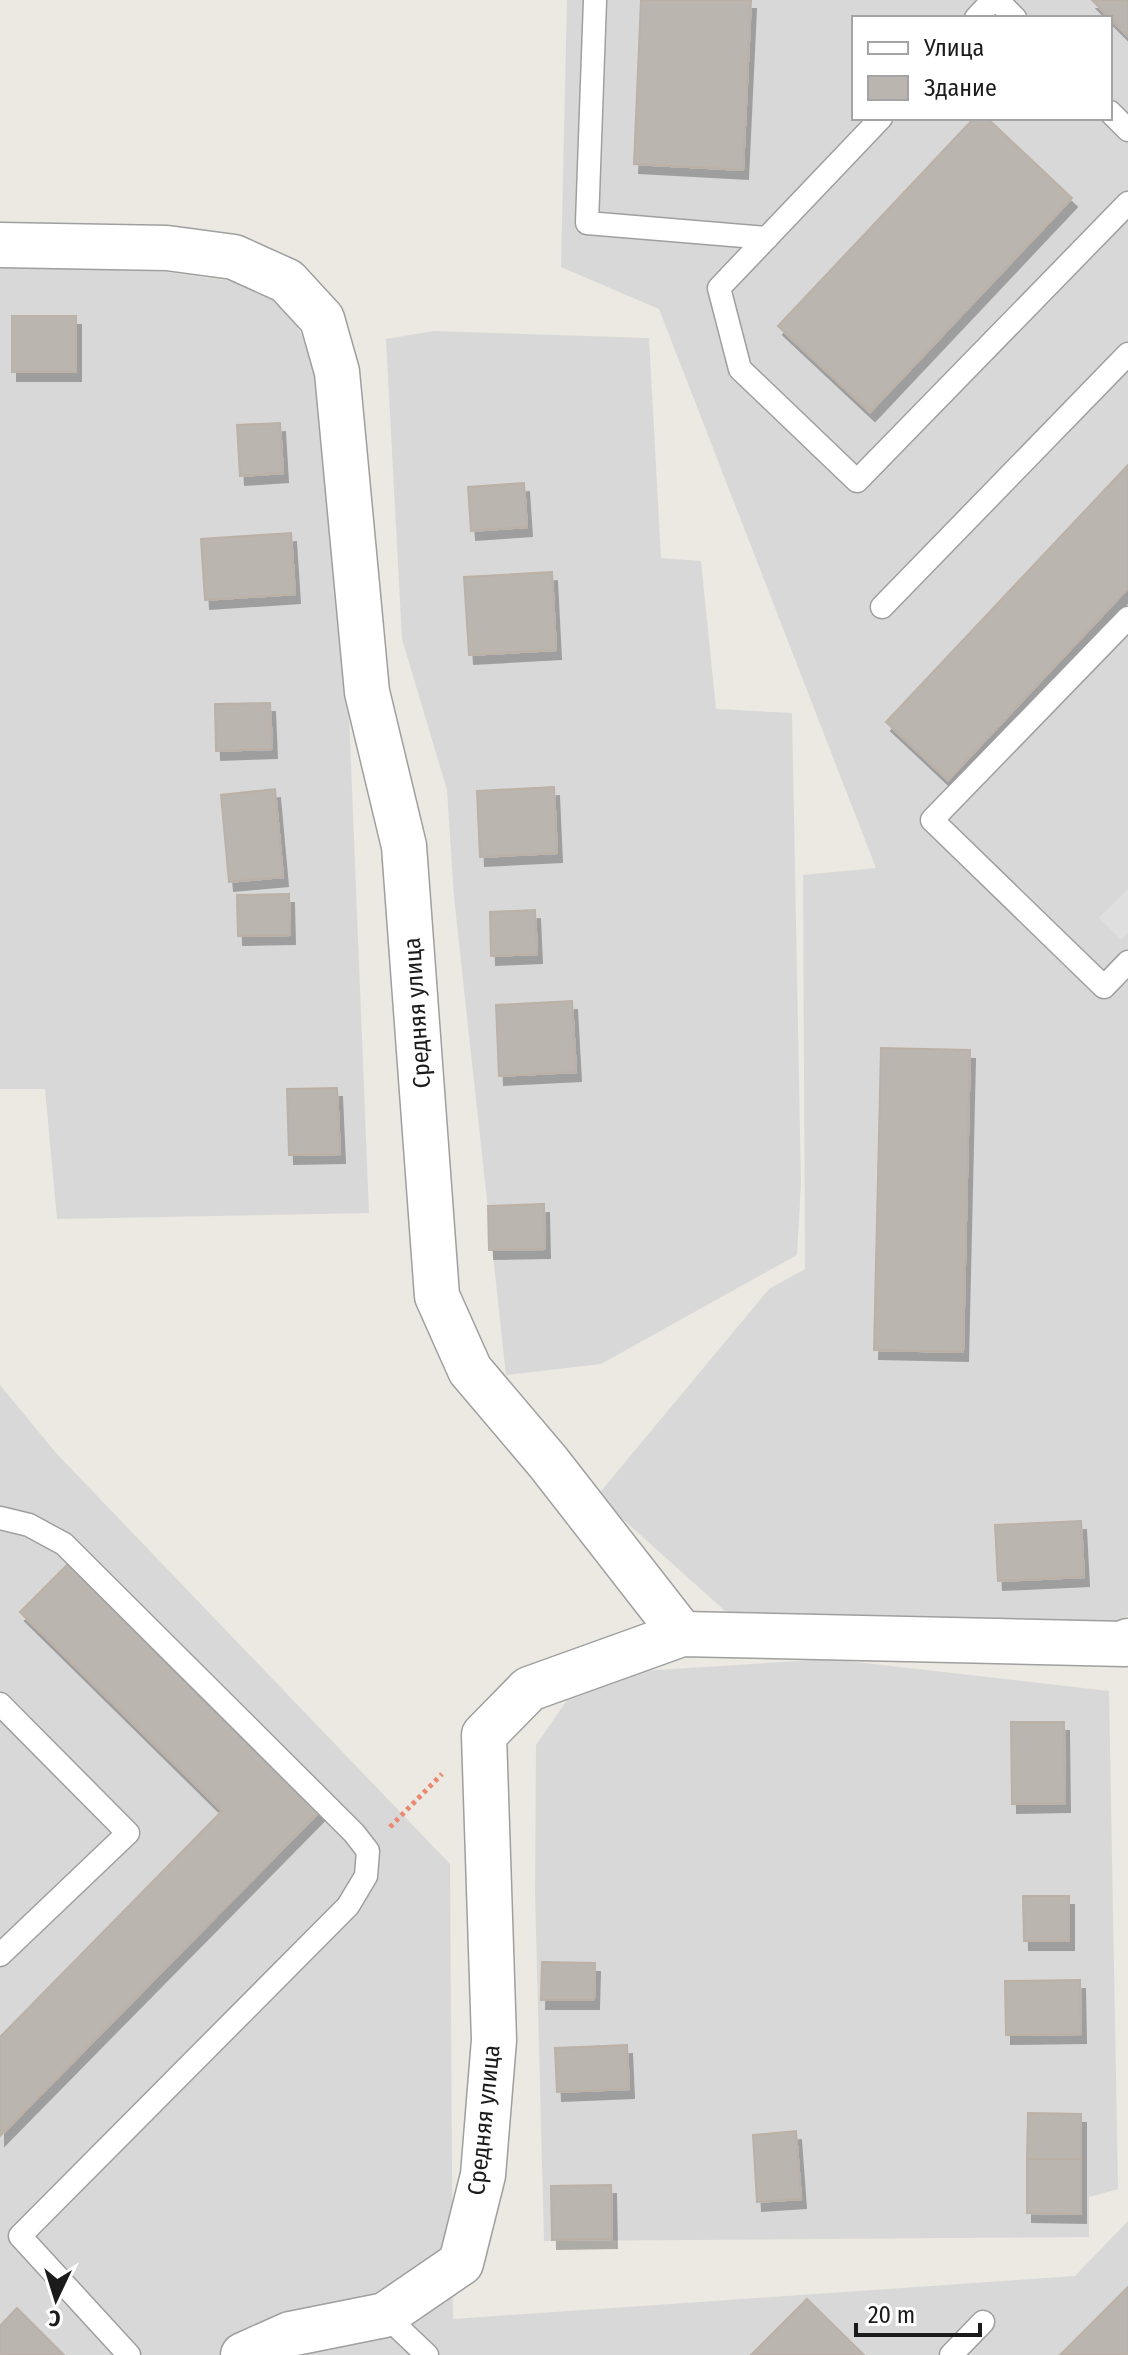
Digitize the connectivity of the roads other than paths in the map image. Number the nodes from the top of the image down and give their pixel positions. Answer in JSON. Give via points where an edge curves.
{"nodes":[{"id":1,"x":595,"y":0,"type":"edge"},
{"id":2,"x":995,"y":0,"type":"edge"},
{"id":3,"x":978,"y":16,"type":"edge"},
{"id":4,"x":1013,"y":16,"type":"edge"},
{"id":5,"x":1112,"y":114,"type":"edge"},
{"id":6,"x":879,"y":120,"type":"edge"},
{"id":7,"x":1128,"y":130,"type":"edge"},
{"id":8,"x":1128,"y":203,"type":"edge"},
{"id":9,"x":767,"y":238,"type":"junction"},
{"id":10,"x":0,"y":245,"type":"edge"},
{"id":11,"x":1128,"y":354,"type":"edge"},
{"id":12,"x":882,"y":607,"type":"dead end"},
{"id":13,"x":1128,"y":618,"type":"edge"},
{"id":14,"x":1128,"y":962,"type":"edge"},
{"id":15,"x":0,"y":1518,"type":"edge"},
{"id":16,"x":682,"y":1634,"type":"junction"},
{"id":17,"x":1127,"y":1646,"type":"edge"},
{"id":18,"x":0,"y":1704,"type":"edge"},
{"id":19,"x":0,"y":1955,"type":"edge"},
{"id":20,"x":385,"y":2315,"type":"junction"},
{"id":21,"x":983,"y":2322,"type":"dead end"},
{"id":22,"x":129,"y":2355,"type":"edge"},
{"id":23,"x":243,"y":2355,"type":"edge"},
{"id":24,"x":427,"y":2355,"type":"edge"},
{"id":25,"x":951,"y":2355,"type":"edge"}],
"edges":[{"from":1,"to":9,"type":"lane","via":[[587,223]]},
{"from":2,"to":3,"type":"lane"},
{"from":2,"to":4,"type":"lane"},
{"from":5,"to":7,"type":"lane"},
{"from":6,"to":9,"type":"lane"},
{"from":8,"to":9,"type":"lane","via":[[857,481],[740,369],[719,288]]},
{"from":10,"to":16,"type":"street","name":"Средняя улица","via":[[167,248],[234,257],[287,281],[322,319],[337,372],[367,692],[404,846],[437,1296],[470,1370]]},
{"from":11,"to":12,"type":"lane"},
{"from":13,"to":14,"type":"lane","via":[[932,820],[1104,987]]},
{"from":15,"to":22,"type":"lane","via":[[29,1525],[64,1544],[368,1851],[366,1876],[348,1906],[20,2236]]},
{"from":16,"to":17,"type":"street"},
{"from":16,"to":20,"type":"street","name":"Средняя улица","via":[[529,1689],[484,1735],[494,2040],[483,2175],[461,2263]]},
{"from":18,"to":19,"type":"lane","via":[[128,1833]]},
{"from":20,"to":23,"type":"street","name":"Средняя улица","via":[[290,2334]]},
{"from":20,"to":24,"type":"lane"},
{"from":21,"to":25,"type":"lane"}]}
